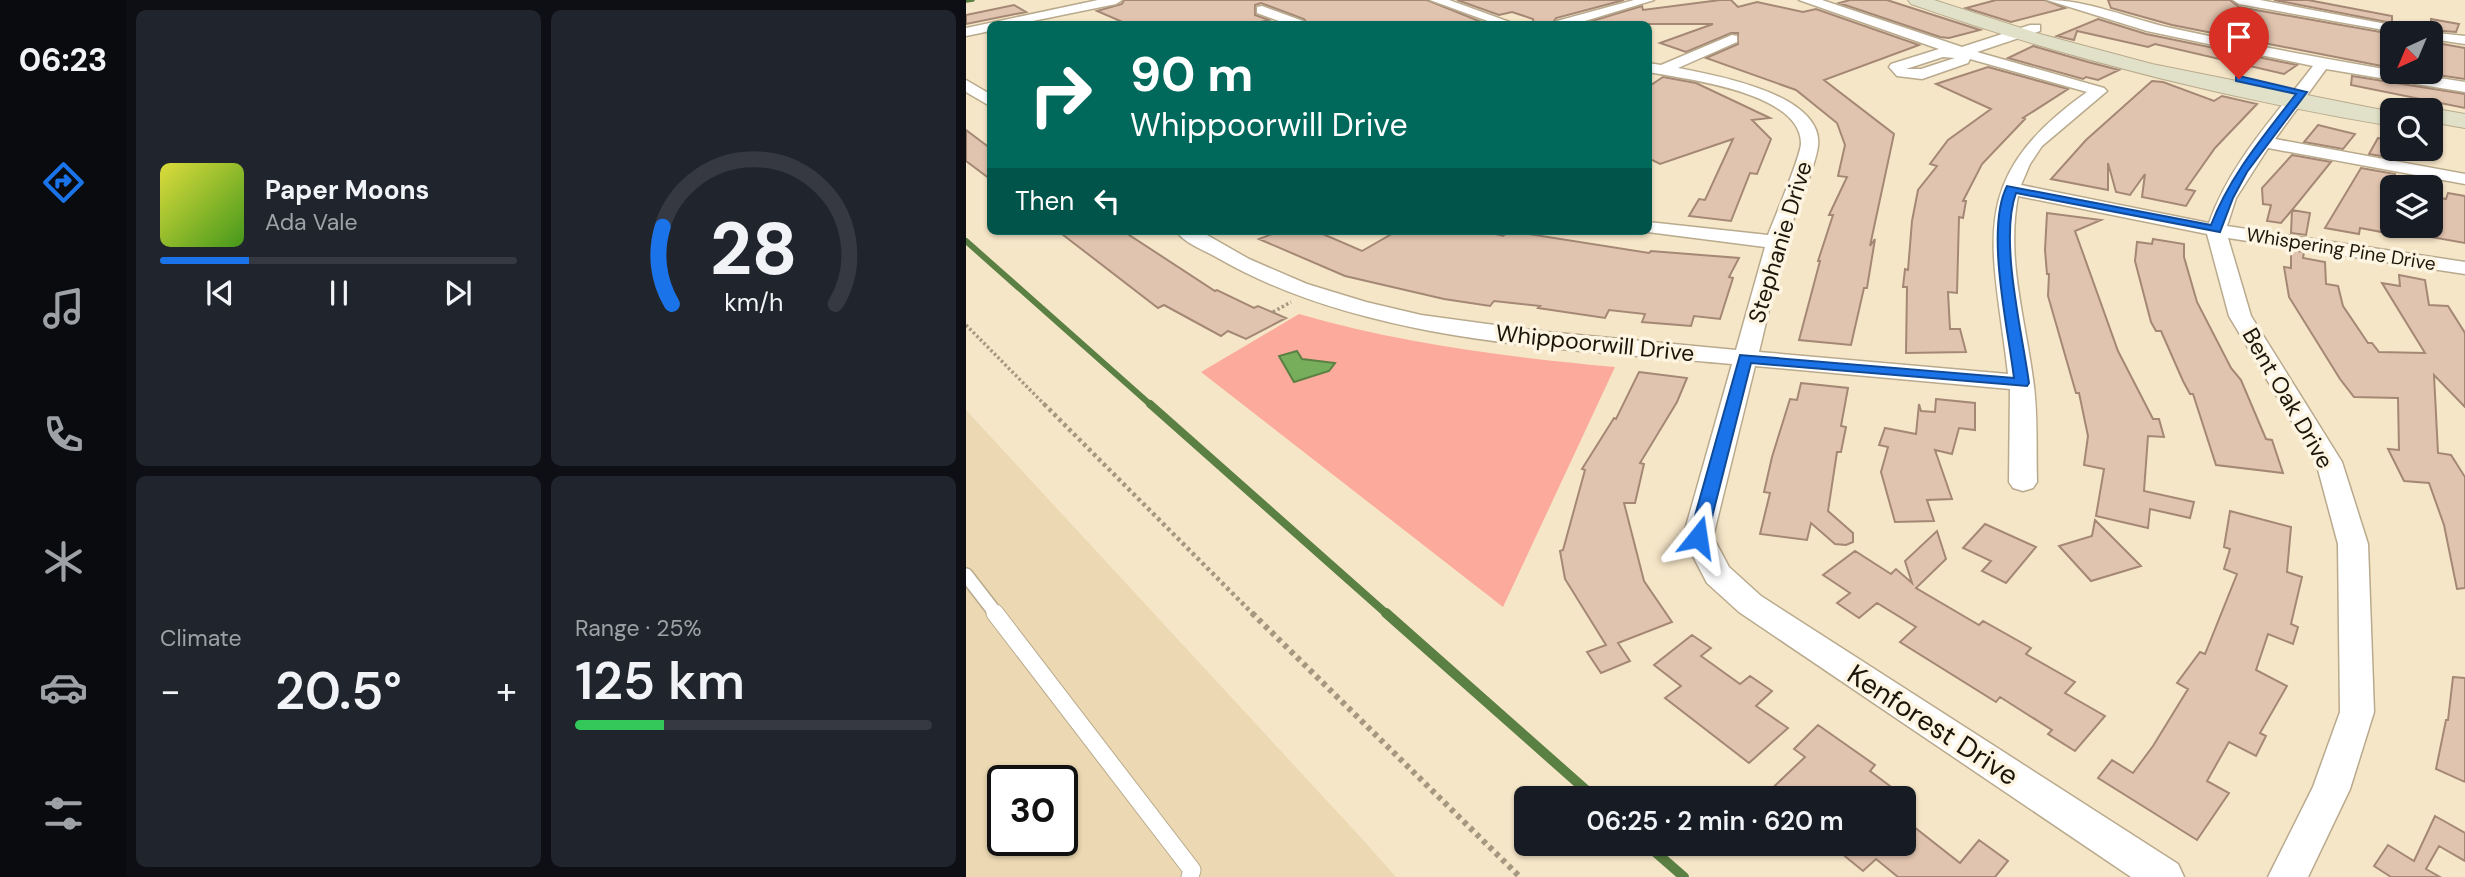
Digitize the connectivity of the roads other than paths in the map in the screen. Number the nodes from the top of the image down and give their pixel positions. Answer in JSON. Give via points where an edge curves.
{"nodes":[{"id":1,"x":1116,"y":0,"type":"edge"},
{"id":2,"x":1436,"y":0,"type":"edge"},
{"id":3,"x":1642,"y":0,"type":"edge"},
{"id":4,"x":1805,"y":0,"type":"edge"},
{"id":5,"x":1917,"y":0,"type":"edge"},
{"id":6,"x":1951,"y":0,"type":"edge"},
{"id":7,"x":2053,"y":0,"type":"edge"},
{"id":8,"x":2239,"y":0,"type":"edge"},
{"id":9,"x":1262,"y":10,"type":"dead end"},
{"id":10,"x":1062,"y":12,"type":"junction"},
{"id":11,"x":1079,"y":20,"type":"dead end"},
{"id":12,"x":1016,"y":21,"type":"edge"},
{"id":13,"x":1290,"y":21,"type":"edge"},
{"id":14,"x":1499,"y":21,"type":"edge"},
{"id":15,"x":1572,"y":21,"type":"edge"},
{"id":16,"x":2380,"y":25,"type":"edge"},
{"id":17,"x":987,"y":28,"type":"edge"},
{"id":18,"x":2027,"y":31,"type":"junction"},
{"id":19,"x":966,"y":32,"type":"edge"},
{"id":20,"x":2443,"y":37,"type":"edge"},
{"id":21,"x":1732,"y":39,"type":"dead end"},
{"id":22,"x":2465,"y":40,"type":"edge"},
{"id":23,"x":1962,"y":52,"type":"junction"},
{"id":24,"x":2322,"y":64,"type":"junction"},
{"id":25,"x":1655,"y":69,"type":"edge"},
{"id":26,"x":966,"y":85,"type":"edge"},
{"id":27,"x":2465,"y":87,"type":"edge"},
{"id":28,"x":2299,"y":97,"type":"junction"},
{"id":29,"x":987,"y":99,"type":"edge"},
{"id":30,"x":2380,"y":107,"type":"edge"},
{"id":31,"x":2380,"y":116,"type":"edge"},
{"id":32,"x":2443,"y":117,"type":"edge"},
{"id":33,"x":2465,"y":121,"type":"edge"},
{"id":34,"x":2443,"y":127,"type":"edge"},
{"id":35,"x":2465,"y":131,"type":"edge"},
{"id":36,"x":2264,"y":142,"type":"junction"},
{"id":37,"x":2465,"y":179,"type":"edge"},
{"id":38,"x":2011,"y":189,"type":"junction"},
{"id":39,"x":1652,"y":228,"type":"edge"},
{"id":40,"x":2216,"y":230,"type":"junction"},
{"id":41,"x":1192,"y":235,"type":"edge"},
{"id":42,"x":1776,"y":242,"type":"junction"},
{"id":43,"x":2465,"y":268,"type":"edge"},
{"id":44,"x":1745,"y":358,"type":"junction"},
{"id":45,"x":2022,"y":383,"type":"junction"},
{"id":46,"x":2023,"y":482,"type":"dead end"},
{"id":47,"x":1709,"y":565,"type":"joint"},
{"id":48,"x":966,"y":575,"type":"edge"},
{"id":49,"x":1190,"y":877,"type":"edge"},
{"id":50,"x":2164,"y":877,"type":"edge"},
{"id":51,"x":2288,"y":877,"type":"edge"}],
"edges":[{"from":1,"to":10,"type":"street"},
{"from":2,"to":14,"type":"street"},
{"from":3,"to":15,"type":"street"},
{"from":4,"to":23,"type":"street"},
{"from":5,"to":18,"type":"main road"},
{"from":6,"to":18,"type":"main road"},
{"from":7,"to":24,"type":"street","via":[[2152,28]]},
{"from":8,"to":16,"type":"street"},
{"from":9,"to":13,"type":"street"},
{"from":10,"to":11,"type":"street"},
{"from":10,"to":12,"type":"street"},
{"from":17,"to":19,"type":"street"},
{"from":18,"to":23,"type":"street"},
{"from":18,"to":28,"type":"main road","via":[[2168,74]]},
{"from":20,"to":22,"type":"street"},
{"from":21,"to":25,"type":"street"},
{"from":23,"to":38,"type":"street","via":[[2099,91],[2042,139],[2021,164]]},
{"from":24,"to":27,"type":"street"},
{"from":24,"to":28,"type":"street"},
{"from":25,"to":42,"type":"street","name":"Stephanie Drive","via":[[1746,88],[1791,110],[1810,131],[1810,144]]},
{"from":26,"to":29,"type":"street"},
{"from":28,"to":30,"type":"main road"},
{"from":28,"to":31,"type":"main road"},
{"from":28,"to":36,"type":"street"},
{"from":32,"to":33,"type":"main road"},
{"from":34,"to":35,"type":"main road"},
{"from":36,"to":37,"type":"street"},
{"from":36,"to":40,"type":"street","via":[[2227,198]]},
{"from":38,"to":40,"type":"street","name":"Whispering Pine Drive"},
{"from":38,"to":45,"type":"street","via":[[2002,236]]},
{"from":39,"to":42,"type":"street"},
{"from":40,"to":43,"type":"street","name":"Whispering Pine Drive"},
{"from":40,"to":51,"type":"street","name":"Bent Oak Drive","via":[[2240,316],[2329,462],[2353,544],[2357,712],[2331,789]]},
{"from":41,"to":44,"type":"street","name":"Whippoorwill Drive","via":[[1275,280],[1326,299],[1425,323]]},
{"from":42,"to":44,"type":"street","name":"Stephanie Drive"},
{"from":44,"to":45,"type":"street","name":"Whippoorwill Drive"},
{"from":44,"to":47,"type":"street","name":"Stephanie Drive","via":[[1698,537]]},
{"from":45,"to":46,"type":"street"},
{"from":47,"to":50,"type":"street","name":"Kenforest Drive","via":[[1724,585],[1749,604]]},
{"from":48,"to":49,"type":"lane","via":[[1192,870]]}]}
